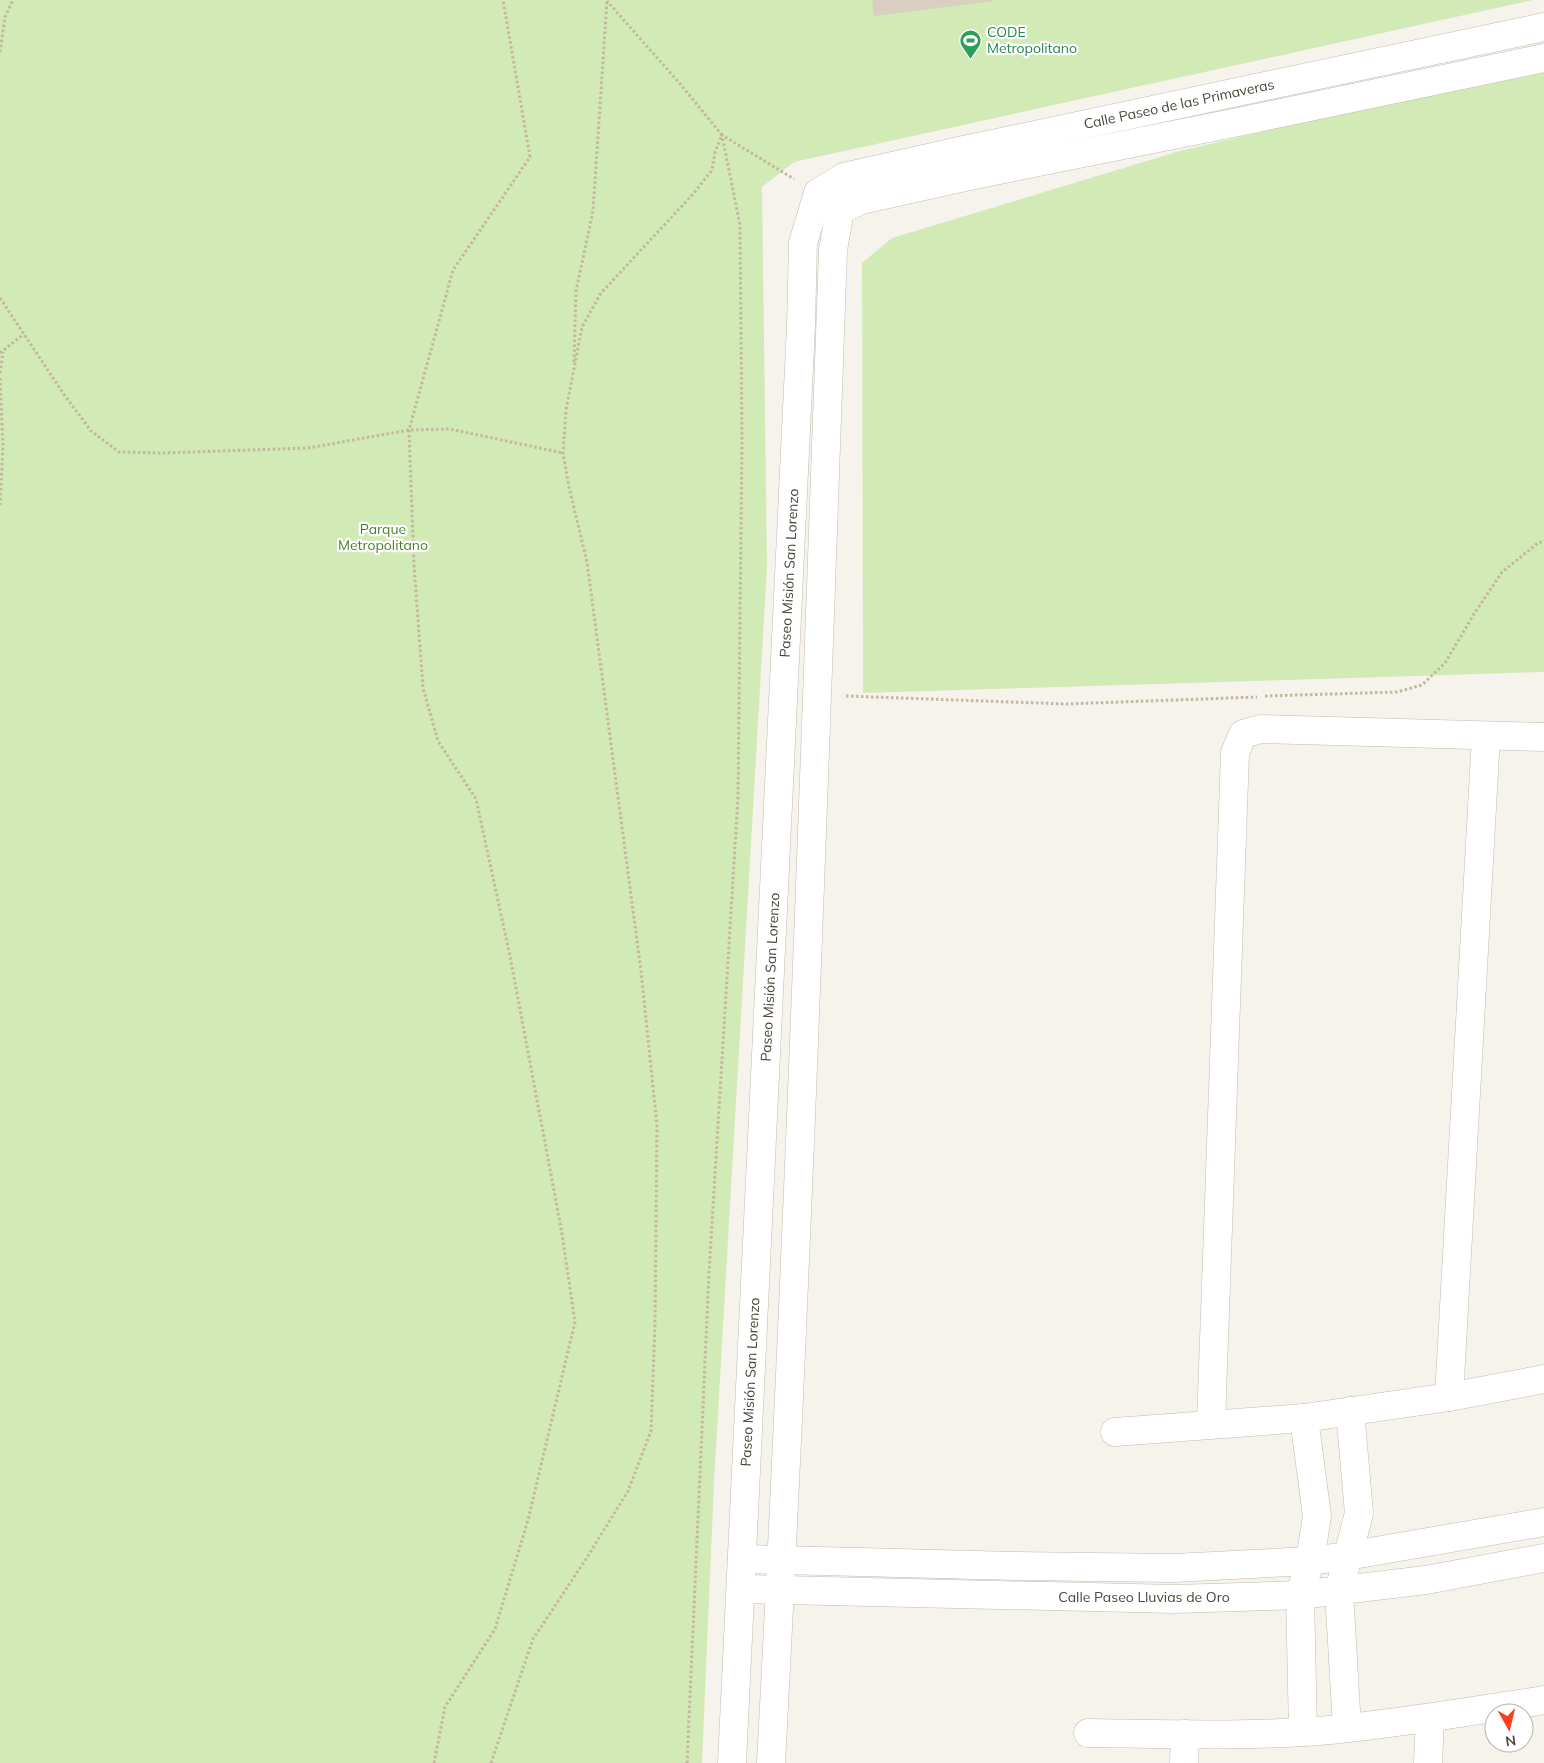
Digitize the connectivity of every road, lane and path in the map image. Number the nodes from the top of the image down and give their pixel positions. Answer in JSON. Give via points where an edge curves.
{"nodes":[{"id":1,"x":13,"y":0,"type":"edge"},
{"id":2,"x":504,"y":0,"type":"edge"},
{"id":3,"x":607,"y":1,"type":"edge"},
{"id":4,"x":1544,"y":27,"type":"edge"},
{"id":5,"x":0,"y":52,"type":"edge"},
{"id":6,"x":1544,"y":58,"type":"edge"},
{"id":7,"x":722,"y":136,"type":"junction"},
{"id":8,"x":818,"y":193,"type":"junction"},
{"id":9,"x":840,"y":210,"type":"junction"},
{"id":10,"x":0,"y":298,"type":"edge"},
{"id":11,"x":24,"y":334,"type":"junction"},
{"id":12,"x":1,"y":352,"type":"edge"},
{"id":13,"x":0,"y":373,"type":"edge"},
{"id":14,"x":573,"y":374,"type":"junction"},
{"id":15,"x":0,"y":378,"type":"edge"},
{"id":16,"x":409,"y":430,"type":"junction"},
{"id":17,"x":564,"y":453,"type":"junction"},
{"id":18,"x":0,"y":505,"type":"edge"},
{"id":19,"x":1544,"y":541,"type":"edge"},
{"id":20,"x":818,"y":695,"type":"junction"},
{"id":21,"x":1486,"y":736,"type":"junction"},
{"id":22,"x":1544,"y":737,"type":"edge"},
{"id":23,"x":1544,"y":1379,"type":"edge"},
{"id":24,"x":1450,"y":1397,"type":"junction"},
{"id":25,"x":1350,"y":1411,"type":"junction"},
{"id":26,"x":1304,"y":1418,"type":"junction"},
{"id":27,"x":1211,"y":1424,"type":"junction"},
{"id":28,"x":1115,"y":1432,"type":"dead end"},
{"id":29,"x":1544,"y":1522,"type":"edge"},
{"id":30,"x":1347,"y":1556,"type":"junction"},
{"id":31,"x":1544,"y":1558,"type":"edge"},
{"id":32,"x":742,"y":1559,"type":"junction"},
{"id":33,"x":783,"y":1561,"type":"junction"},
{"id":34,"x":1310,"y":1561,"type":"junction"},
{"id":35,"x":741,"y":1589,"type":"junction"},
{"id":36,"x":781,"y":1590,"type":"junction"},
{"id":37,"x":1339,"y":1591,"type":"junction"},
{"id":38,"x":1300,"y":1595,"type":"junction"},
{"id":39,"x":1544,"y":1700,"type":"edge"},
{"id":40,"x":1430,"y":1718,"type":"junction"},
{"id":41,"x":1346,"y":1728,"type":"junction"},
{"id":42,"x":1303,"y":1731,"type":"junction"},
{"id":43,"x":1088,"y":1733,"type":"dead end"},
{"id":44,"x":1185,"y":1734,"type":"junction"},
{"id":45,"x":434,"y":1763,"type":"edge"},
{"id":46,"x":491,"y":1763,"type":"edge"},
{"id":47,"x":687,"y":1763,"type":"edge"},
{"id":48,"x":732,"y":1763,"type":"edge"},
{"id":49,"x":772,"y":1763,"type":"edge"},
{"id":50,"x":1184,"y":1763,"type":"edge"},
{"id":51,"x":1428,"y":1763,"type":"edge"}],
"edges":[{"from":1,"to":5,"type":"path","via":[[6,17]]},
{"from":2,"to":16,"type":"path","via":[[530,156],[453,270]]},
{"from":3,"to":7,"type":"path"},
{"from":3,"to":14,"type":"path","via":[[593,211],[576,291]]},
{"from":4,"to":8,"type":"street","name":"Calle Paseo de las Primaveras","via":[[863,172],[844,177]]},
{"from":6,"to":9,"type":"street","name":"Calle Paseo de las Primaveras","via":[[969,176],[861,200]]},
{"from":7,"to":8,"type":"path"},
{"from":7,"to":14,"type":"path","via":[[712,170],[601,292],[582,327]]},
{"from":7,"to":47,"type":"path","via":[[740,225],[742,441],[738,797],[709,1273]]},
{"from":8,"to":9,"type":"street"},
{"from":8,"to":32,"type":"street","name":"Paseo Misión San Lorenzo","via":[[803,243]]},
{"from":9,"to":20,"type":"street","via":[[833,250]]},
{"from":10,"to":11,"type":"path"},
{"from":11,"to":12,"type":"path"},
{"from":11,"to":16,"type":"path","via":[[91,431],[119,452],[308,448]]},
{"from":12,"to":13,"type":"path"},
{"from":14,"to":17,"type":"path","via":[[566,410]]},
{"from":15,"to":18,"type":"path","via":[[3,446]]},
{"from":16,"to":17,"type":"path","via":[[450,429]]},
{"from":16,"to":45,"type":"path","via":[[423,688],[438,741],[476,799],[512,965],[561,1228],[575,1322],[528,1520],[495,1629],[445,1707]]},
{"from":17,"to":46,"type":"path","via":[[587,562],[641,971],[657,1125],[651,1431],[628,1491],[533,1640]]},
{"from":19,"to":20,"type":"path","via":[[1502,572],[1445,663],[1422,685],[1397,692],[1066,704]]},
{"from":20,"to":33,"type":"street"},
{"from":21,"to":22,"type":"street"},
{"from":21,"to":24,"type":"street"},
{"from":21,"to":27,"type":"street","via":[[1262,729],[1243,734],[1235,753]]},
{"from":23,"to":24,"type":"street"},
{"from":24,"to":25,"type":"street"},
{"from":25,"to":26,"type":"street"},
{"from":25,"to":30,"type":"street","via":[[1359,1513]]},
{"from":26,"to":27,"type":"street"},
{"from":26,"to":34,"type":"street","via":[[1317,1516]]},
{"from":27,"to":28,"type":"street"},
{"from":29,"to":30,"type":"street","name":"Calle Paseo Lluvias de Oro"},
{"from":30,"to":34,"type":"street","name":"Calle Paseo Lluvias de Oro"},
{"from":30,"to":37,"type":"street"},
{"from":31,"to":37,"type":"street","name":"Calle Paseo Lluvias de Oro","via":[[1426,1580]]},
{"from":32,"to":33,"type":"street","name":"Calle Paseo Lluvias de Oro"},
{"from":32,"to":35,"type":"street","name":"Paseo Misión San Lorenzo"},
{"from":33,"to":34,"type":"street","name":"Calle Paseo Lluvias de Oro","via":[[1174,1568]]},
{"from":33,"to":36,"type":"street"},
{"from":34,"to":38,"type":"street"},
{"from":35,"to":36,"type":"street","name":"Calle Paseo Lluvias de Oro"},
{"from":35,"to":48,"type":"street","name":"Paseo Misión San Lorenzo"},
{"from":36,"to":38,"type":"street","name":"Calle Paseo Lluvias de Oro","via":[[1175,1599]]},
{"from":36,"to":49,"type":"street"},
{"from":37,"to":38,"type":"street","name":"Calle Paseo Lluvias de Oro"},
{"from":37,"to":41,"type":"street"},
{"from":38,"to":42,"type":"street"},
{"from":39,"to":40,"type":"street"},
{"from":40,"to":41,"type":"street"},
{"from":40,"to":51,"type":"street"},
{"from":41,"to":42,"type":"street"},
{"from":42,"to":44,"type":"street"},
{"from":43,"to":44,"type":"street"},
{"from":44,"to":50,"type":"street"}]}
